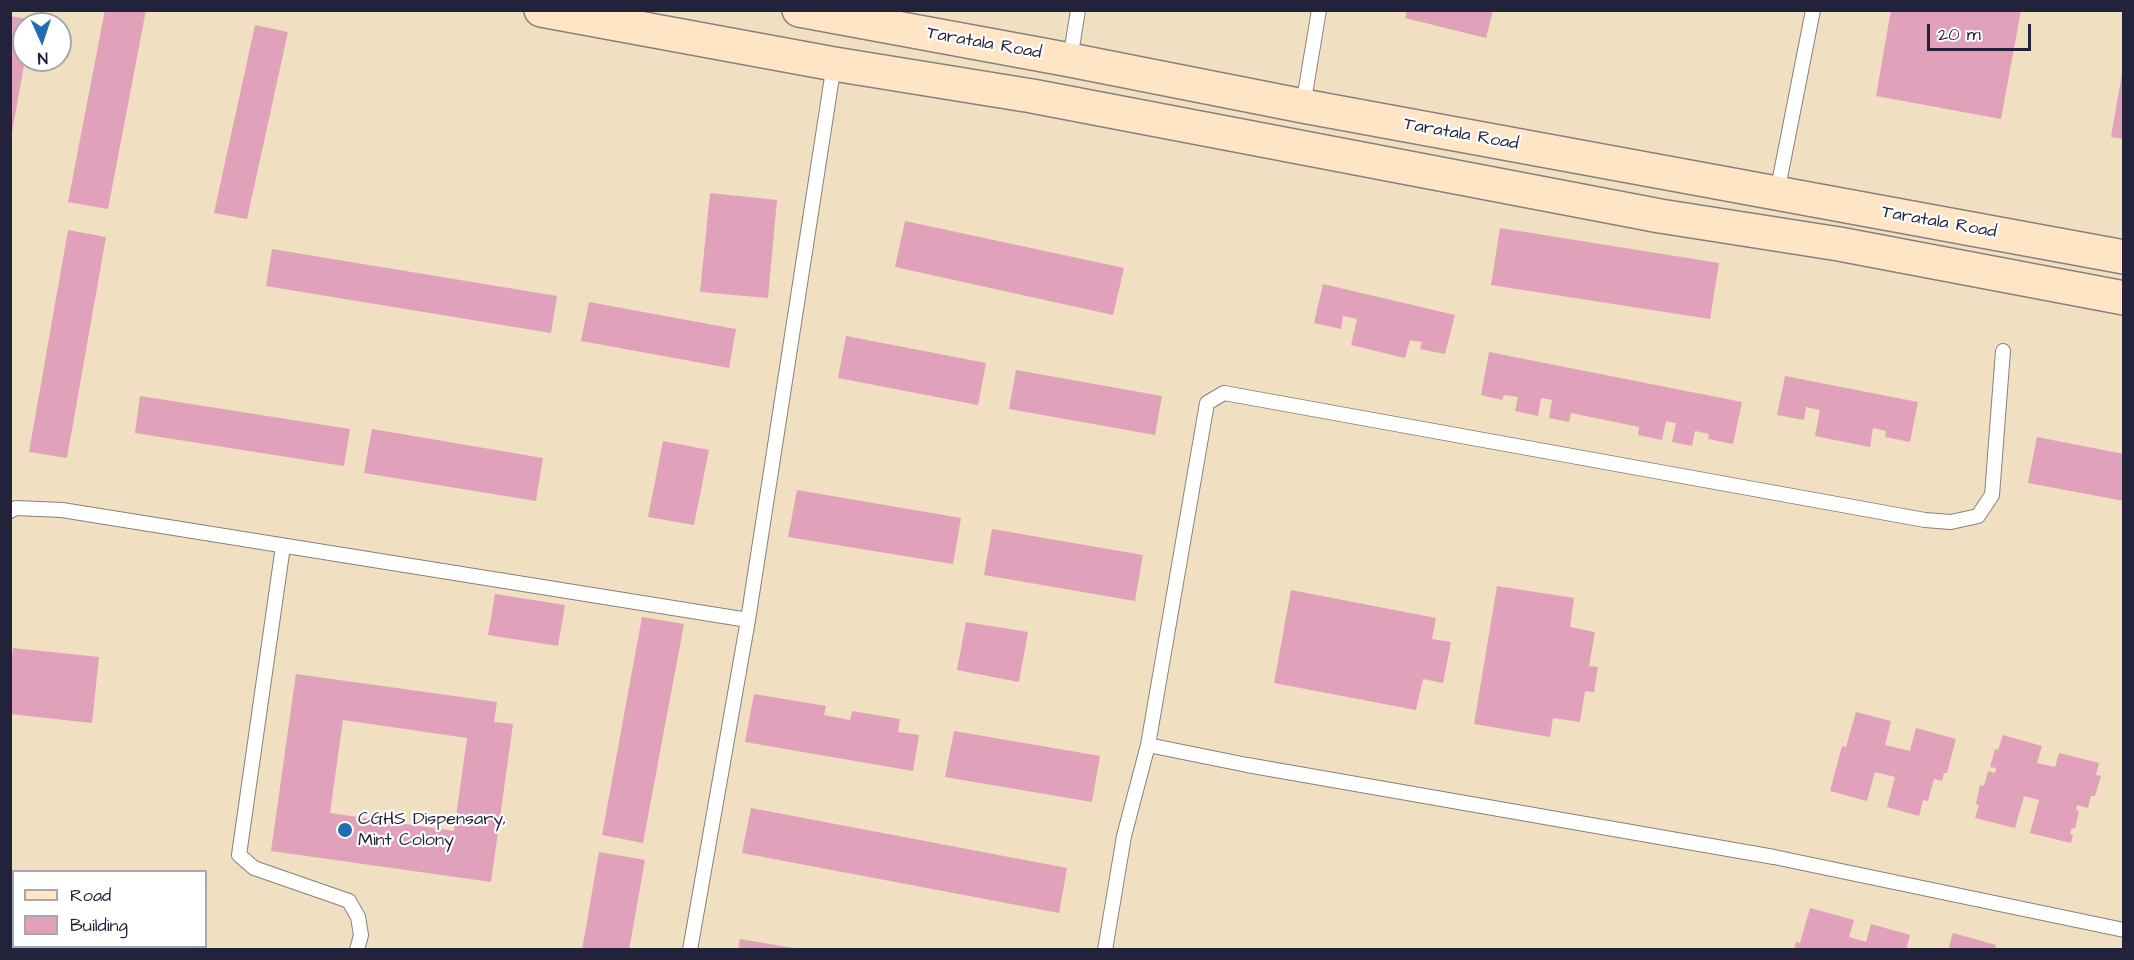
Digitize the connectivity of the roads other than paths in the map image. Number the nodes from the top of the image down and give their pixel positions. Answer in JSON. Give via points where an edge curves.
{"nodes":[{"id":1,"x":541,"y":10,"type":"edge"},
{"id":2,"x":799,"y":10,"type":"edge"},
{"id":3,"x":1078,"y":10,"type":"edge"},
{"id":4,"x":1319,"y":10,"type":"edge"},
{"id":5,"x":1813,"y":10,"type":"edge"},
{"id":6,"x":1070,"y":60,"type":"junction"},
{"id":7,"x":834,"y":64,"type":"junction"},
{"id":8,"x":1303,"y":106,"type":"junction"},
{"id":9,"x":1777,"y":194,"type":"junction"},
{"id":10,"x":2124,"y":257,"type":"edge"},
{"id":11,"x":2124,"y":298,"type":"edge"},
{"id":12,"x":2003,"y":351,"type":"dead end"},
{"id":13,"x":10,"y":511,"type":"edge"},
{"id":14,"x":283,"y":546,"type":"junction"},
{"id":15,"x":748,"y":620,"type":"junction"},
{"id":16,"x":1148,"y":745,"type":"junction"},
{"id":17,"x":2124,"y":930,"type":"edge"},
{"id":18,"x":357,"y":950,"type":"edge"},
{"id":19,"x":690,"y":950,"type":"edge"},
{"id":20,"x":1105,"y":950,"type":"edge"}],
"edges":[{"from":1,"to":7,"type":"main road"},
{"from":2,"to":6,"type":"main road","name":"Taratala Road"},
{"from":3,"to":6,"type":"lane"},
{"from":4,"to":8,"type":"lane"},
{"from":5,"to":9,"type":"lane"},
{"from":6,"to":8,"type":"main road","name":"Taratala Road"},
{"from":7,"to":11,"type":"main road","via":[[1032,96],[1660,216],[1839,244]]},
{"from":7,"to":15,"type":"lane"},
{"from":8,"to":9,"type":"main road","name":"Taratala Road"},
{"from":9,"to":10,"type":"main road","name":"Taratala Road"},
{"from":12,"to":16,"type":"lane","via":[[1992,495],[1978,516],[1951,522],[1224,393],[1208,403]]},
{"from":13,"to":14,"type":"lane","via":[[62,510]]},
{"from":14,"to":15,"type":"lane"},
{"from":14,"to":18,"type":"lane","via":[[239,855],[254,868],[350,901],[361,934]]},
{"from":15,"to":19,"type":"lane"},
{"from":16,"to":17,"type":"lane","via":[[1774,857]]},
{"from":16,"to":20,"type":"lane","via":[[1124,836]]}]}
